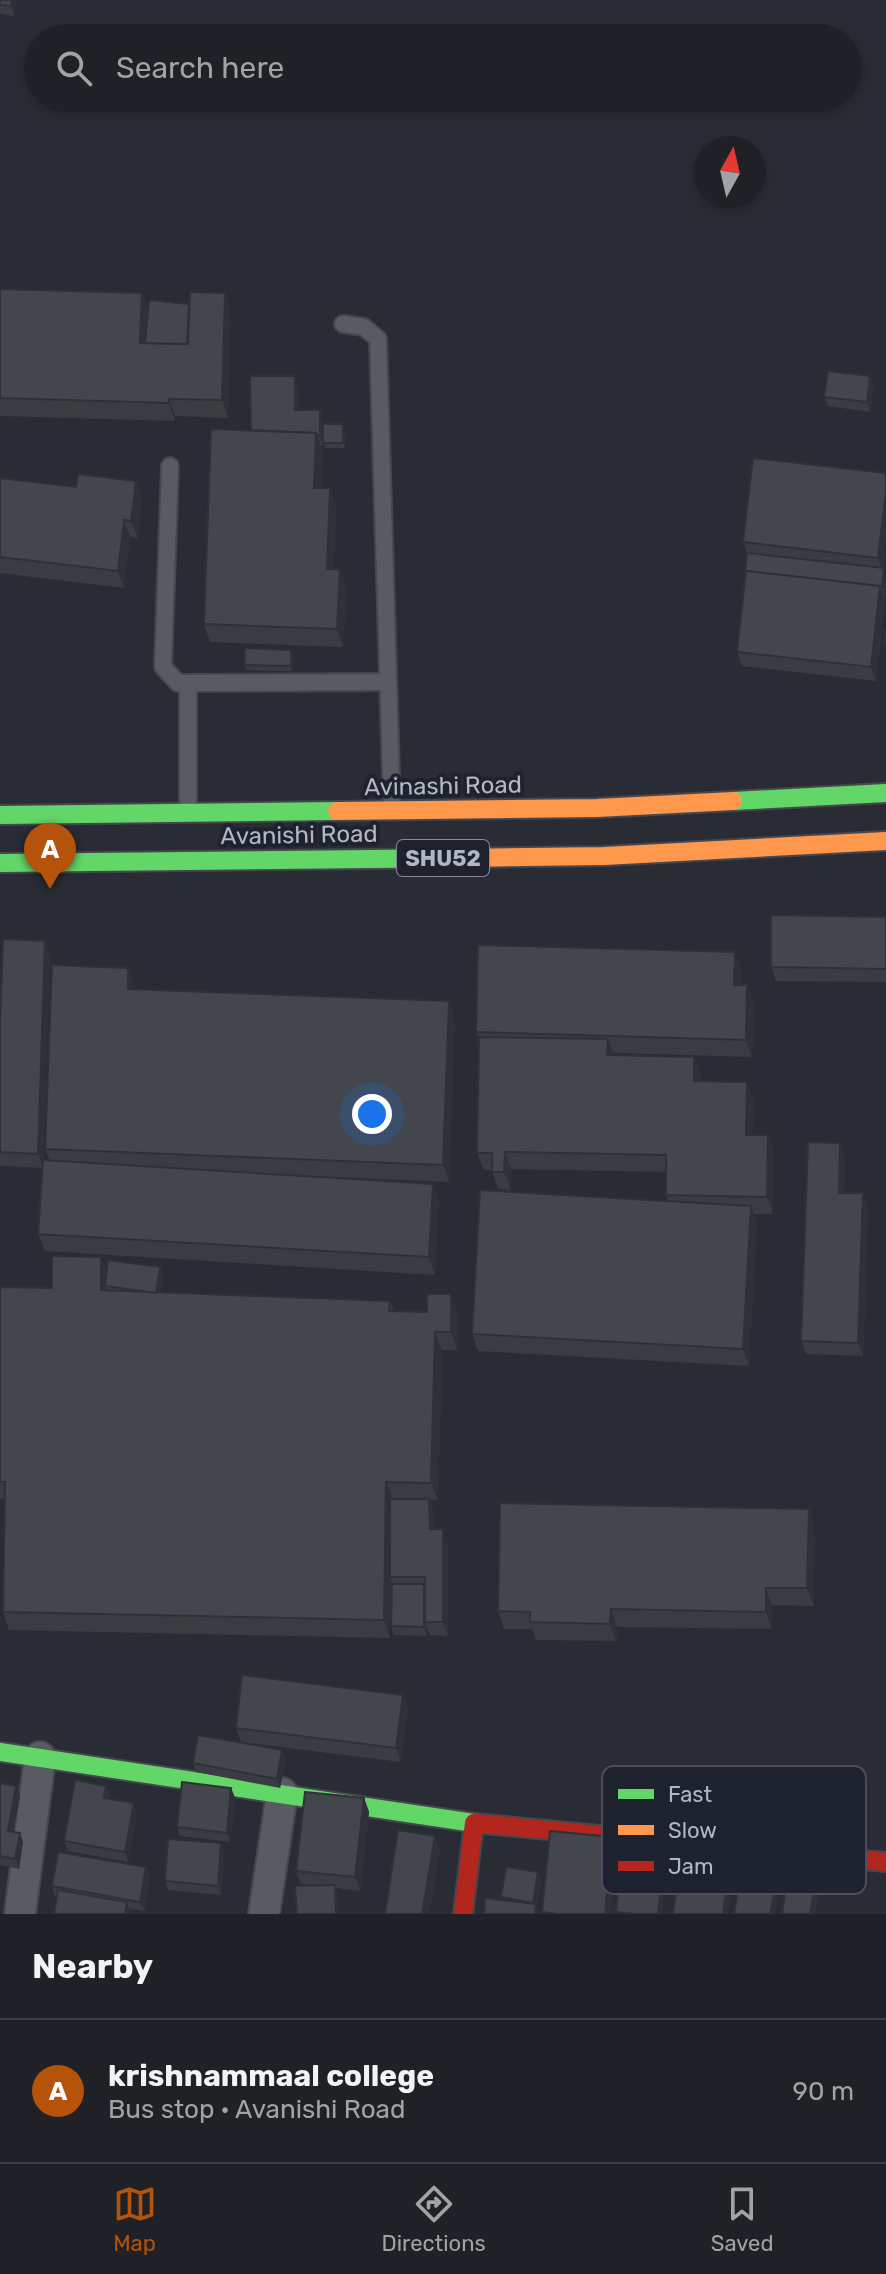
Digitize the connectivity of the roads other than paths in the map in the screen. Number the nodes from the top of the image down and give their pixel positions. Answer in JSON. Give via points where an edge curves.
{"nodes":[{"id":1,"x":343,"y":324,"type":"dead end"},
{"id":2,"x":170,"y":466,"type":"dead end"},
{"id":3,"x":388,"y":682,"type":"junction"},
{"id":4,"x":188,"y":683,"type":"junction"},
{"id":5,"x":886,"y":793,"type":"edge"},
{"id":6,"x":392,"y":810,"type":"junction"},
{"id":7,"x":188,"y":812,"type":"junction"},
{"id":8,"x":0,"y":815,"type":"edge"},
{"id":9,"x":886,"y":841,"type":"edge"},
{"id":10,"x":0,"y":863,"type":"edge"},
{"id":11,"x":0,"y":1752,"type":"edge"},
{"id":12,"x":40,"y":1757,"type":"junction"},
{"id":13,"x":282,"y":1793,"type":"junction"},
{"id":14,"x":474,"y":1823,"type":"junction"},
{"id":15,"x":602,"y":1835,"type":"edge"},
{"id":16,"x":866,"y":1860,"type":"edge"},
{"id":17,"x":886,"y":1862,"type":"edge"},
{"id":18,"x":20,"y":1914,"type":"edge"},
{"id":19,"x":264,"y":1914,"type":"edge"},
{"id":20,"x":463,"y":1914,"type":"edge"}],
"edges":[{"from":1,"to":3,"type":"lane","via":[[364,327],[378,339]]},
{"from":2,"to":4,"type":"lane","via":[[163,667],[178,683]]},
{"from":3,"to":4,"type":"lane"},
{"from":3,"to":6,"type":"lane"},
{"from":4,"to":7,"type":"lane"},
{"from":5,"to":6,"type":"main road","name":"Avinashi Road","number":"SHU52","via":[[597,808]]},
{"from":6,"to":7,"type":"main road","name":"Avinashi Road","number":"SHU52"},
{"from":7,"to":8,"type":"main road","name":"Avinashi Road","number":"SHU52"},
{"from":9,"to":10,"type":"main road","name":"Avanishi Road","number":"SHU52","via":[[604,856]]},
{"from":11,"to":12,"type":"main road"},
{"from":12,"to":13,"type":"main road"},
{"from":12,"to":18,"type":"street"},
{"from":13,"to":14,"type":"main road"},
{"from":13,"to":19,"type":"street"},
{"from":14,"to":15,"type":"main road"},
{"from":14,"to":20,"type":"main road"},
{"from":16,"to":17,"type":"main road"}]}
